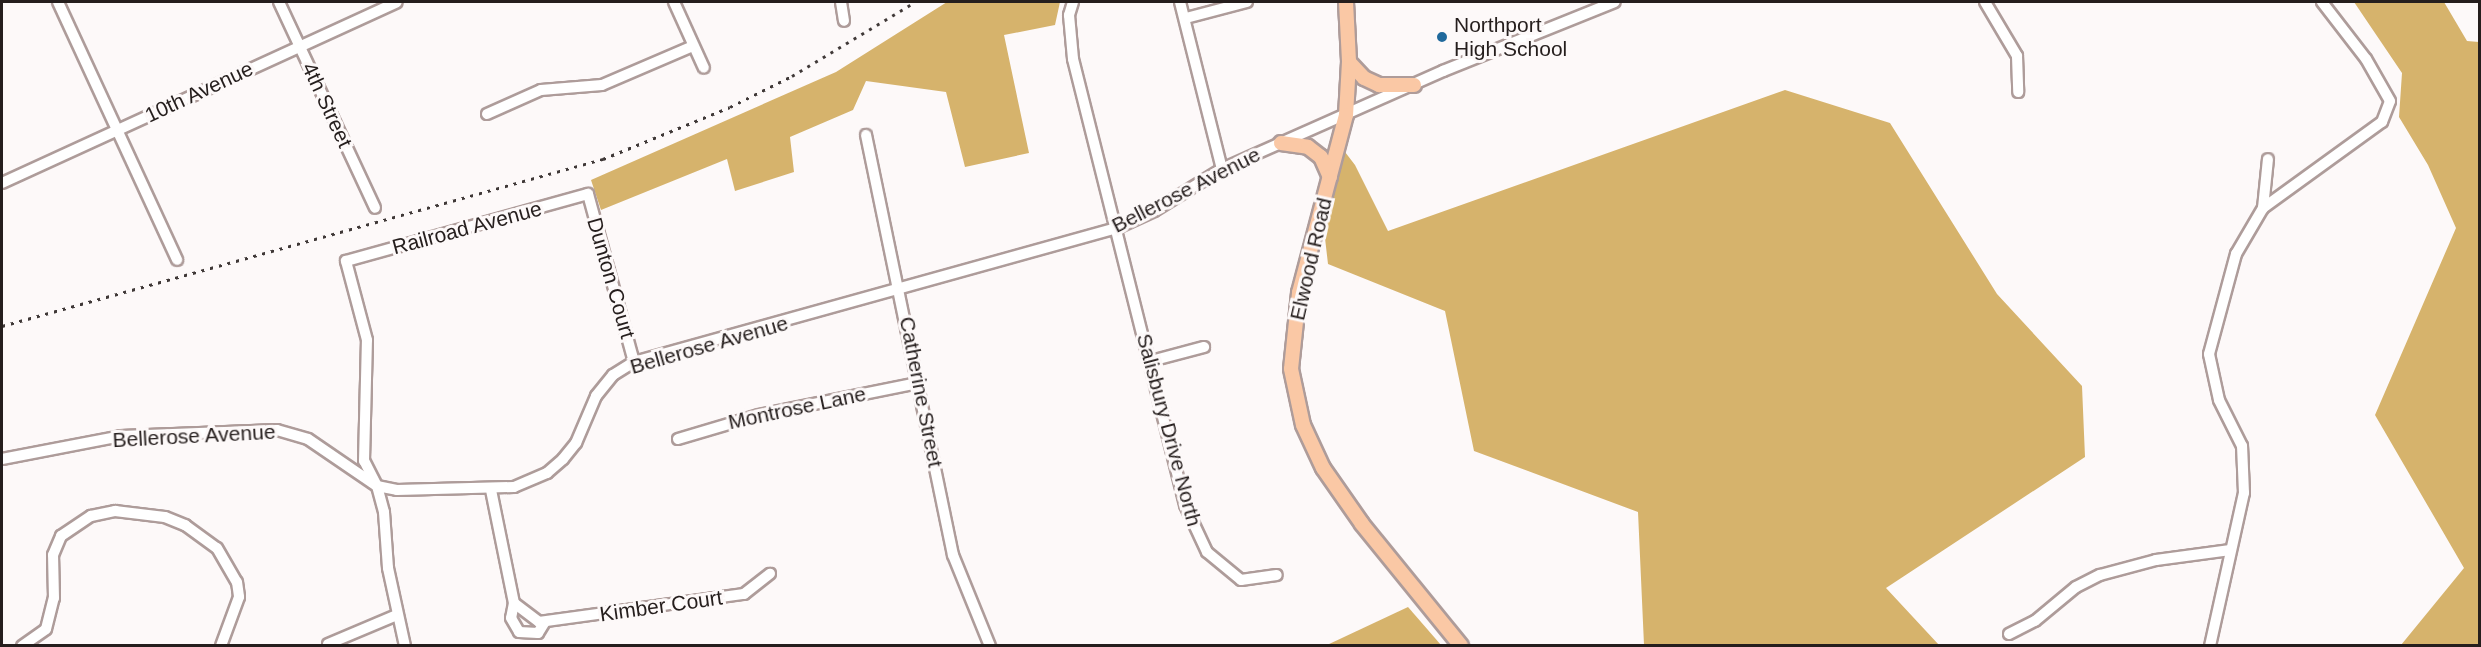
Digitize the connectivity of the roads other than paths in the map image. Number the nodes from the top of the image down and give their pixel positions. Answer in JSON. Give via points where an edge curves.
{"nodes":[{"id":1,"x":58,"y":2,"type":"edge"},
{"id":2,"x":279,"y":2,"type":"edge"},
{"id":3,"x":397,"y":2,"type":"edge"},
{"id":4,"x":674,"y":2,"type":"edge"},
{"id":5,"x":841,"y":2,"type":"edge"},
{"id":6,"x":1073,"y":2,"type":"edge"},
{"id":7,"x":1180,"y":2,"type":"edge"},
{"id":8,"x":1247,"y":2,"type":"edge"},
{"id":9,"x":1346,"y":2,"type":"edge"},
{"id":10,"x":1615,"y":2,"type":"edge"},
{"id":11,"x":1985,"y":2,"type":"edge"},
{"id":12,"x":2322,"y":2,"type":"edge"},
{"id":13,"x":1186,"y":18,"type":"junction"},
{"id":14,"x":844,"y":21,"type":"dead end"},
{"id":15,"x":300,"y":46,"type":"junction"},
{"id":16,"x":693,"y":46,"type":"junction"},
{"id":17,"x":1349,"y":62,"type":"junction"},
{"id":18,"x":704,"y":68,"type":"dead end"},
{"id":19,"x":1414,"y":85,"type":"junction"},
{"id":20,"x":2018,"y":92,"type":"dead end"},
{"id":21,"x":487,"y":114,"type":"dead end"},
{"id":22,"x":1346,"y":115,"type":"junction"},
{"id":23,"x":117,"y":130,"type":"junction"},
{"id":24,"x":866,"y":135,"type":"dead end"},
{"id":25,"x":1281,"y":143,"type":"junction"},
{"id":26,"x":2268,"y":159,"type":"dead end"},
{"id":27,"x":1222,"y":169,"type":"junction"},
{"id":28,"x":1330,"y":177,"type":"junction"},
{"id":29,"x":2,"y":183,"type":"edge"},
{"id":30,"x":588,"y":194,"type":"joint"},
{"id":31,"x":375,"y":208,"type":"dead end"},
{"id":32,"x":2263,"y":208,"type":"junction"},
{"id":33,"x":1116,"y":228,"type":"junction"},
{"id":34,"x":177,"y":260,"type":"dead end"},
{"id":35,"x":901,"y":291,"type":"junction"},
{"id":36,"x":1204,"y":347,"type":"dead end"},
{"id":37,"x":1151,"y":361,"type":"junction"},
{"id":38,"x":634,"y":362,"type":"junction"},
{"id":39,"x":918,"y":383,"type":"junction"},
{"id":40,"x":678,"y":439,"type":"dead end"},
{"id":41,"x":2,"y":459,"type":"edge"},
{"id":42,"x":377,"y":486,"type":"junction"},
{"id":43,"x":491,"y":490,"type":"junction"},
{"id":44,"x":2230,"y":550,"type":"junction"},
{"id":45,"x":770,"y":574,"type":"dead end"},
{"id":46,"x":1277,"y":575,"type":"dead end"},
{"id":47,"x":514,"y":603,"type":"junction"},
{"id":48,"x":397,"y":615,"type":"junction"},
{"id":49,"x":545,"y":622,"type":"junction"},
{"id":50,"x":2009,"y":634,"type":"dead end"},
{"id":51,"x":328,"y":644,"type":"edge"},
{"id":52,"x":22,"y":645,"type":"edge"},
{"id":53,"x":221,"y":645,"type":"edge"},
{"id":54,"x":405,"y":645,"type":"edge"},
{"id":55,"x":990,"y":645,"type":"edge"},
{"id":56,"x":1461,"y":645,"type":"edge"},
{"id":57,"x":2210,"y":645,"type":"edge"}],
"edges":[{"from":1,"to":23,"type":"street"},
{"from":2,"to":15,"type":"street","name":"4th Street"},
{"from":3,"to":15,"type":"street","name":"10th Avenue"},
{"from":4,"to":16,"type":"street"},
{"from":5,"to":14,"type":"street"},
{"from":6,"to":33,"type":"street","name":"Salisbury Drive North","via":[[1069,15],[1072,59]]},
{"from":7,"to":13,"type":"street"},
{"from":8,"to":13,"type":"street"},
{"from":9,"to":17,"type":"main road","name":"Elwood Road"},
{"from":10,"to":19,"type":"street","name":"Bellerose Avenue"},
{"from":11,"to":20,"type":"street","via":[[2017,56]]},
{"from":12,"to":32,"type":"street","via":[[2366,59],[2391,101],[2382,122]]},
{"from":13,"to":27,"type":"street"},
{"from":15,"to":23,"type":"street","name":"10th Avenue"},
{"from":15,"to":31,"type":"street","name":"4th Street"},
{"from":16,"to":18,"type":"street"},
{"from":16,"to":21,"type":"street","via":[[603,85],[541,90]]},
{"from":17,"to":19,"type":"main road","via":[[1364,78],[1379,85]]},
{"from":17,"to":22,"type":"main road","name":"Elwood Road"},
{"from":19,"to":22,"type":"street","name":"Bellerose Avenue"},
{"from":22,"to":25,"type":"street","name":"Bellerose Avenue"},
{"from":22,"to":28,"type":"main road","name":"Elwood Road"},
{"from":23,"to":29,"type":"street","name":"10th Avenue"},
{"from":23,"to":34,"type":"street"},
{"from":24,"to":35,"type":"street","name":"Catherine Street"},
{"from":25,"to":27,"type":"street","name":"Bellerose Avenue"},
{"from":25,"to":28,"type":"main road","via":[[1308,147],[1321,158]]},
{"from":26,"to":32,"type":"street"},
{"from":27,"to":33,"type":"street","name":"Bellerose Avenue","via":[[1154,211]]},
{"from":28,"to":56,"type":"main road","name":"Elwood Road","via":[[1299,293],[1291,357],[1303,425],[1312,450],[1335,488]]},
{"from":30,"to":38,"type":"street","name":"Dunton Court"},
{"from":30,"to":42,"type":"street","name":"Railroad Avenue","via":[[346,261],[367,340],[364,461]]},
{"from":32,"to":44,"type":"street","via":[[2236,254],[2209,354],[2211,376],[2242,447],[2245,468],[2244,493]]},
{"from":33,"to":35,"type":"street","name":"Bellerose Avenue"},
{"from":33,"to":37,"type":"street","name":"Salisbury Drive North"},
{"from":35,"to":38,"type":"street","name":"Bellerose Avenue"},
{"from":35,"to":39,"type":"street","name":"Catherine Street"},
{"from":36,"to":37,"type":"street"},
{"from":37,"to":46,"type":"street","name":"Salisbury Drive North","via":[[1185,505],[1207,552],[1241,580]]},
{"from":38,"to":43,"type":"street","name":"Bellerose Avenue","via":[[613,375],[596,396],[576,443],[563,459],[531,482]]},
{"from":39,"to":40,"type":"street","name":"Montrose Lane","via":[[759,415]]},
{"from":39,"to":55,"type":"street","name":"Catherine Street","via":[[953,555]]},
{"from":41,"to":42,"type":"street","name":"Bellerose Avenue","via":[[121,436],[277,430],[308,439]]},
{"from":42,"to":43,"type":"street","name":"Bellerose Avenue","via":[[397,490]]},
{"from":42,"to":48,"type":"street"},
{"from":43,"to":47,"type":"street","name":"Kimber Court"},
{"from":44,"to":50,"type":"street","via":[[2166,558],[2100,575],[2076,587],[2035,621]]},
{"from":44,"to":57,"type":"street"},
{"from":45,"to":49,"type":"street","name":"Kimber Court","via":[[744,594]]},
{"from":47,"to":49,"type":"street","via":[[532,619]]},
{"from":47,"to":49,"type":"street","name":"Kimber Court","via":[[511,618],[519,632],[538,633]]},
{"from":48,"to":51,"type":"street"},
{"from":48,"to":54,"type":"street"},
{"from":52,"to":53,"type":"street","via":[[46,629],[54,598],[53,555],[61,536],[91,516],[115,511],[138,512],[185,525],[217,548],[237,582],[239,597]]}]}
